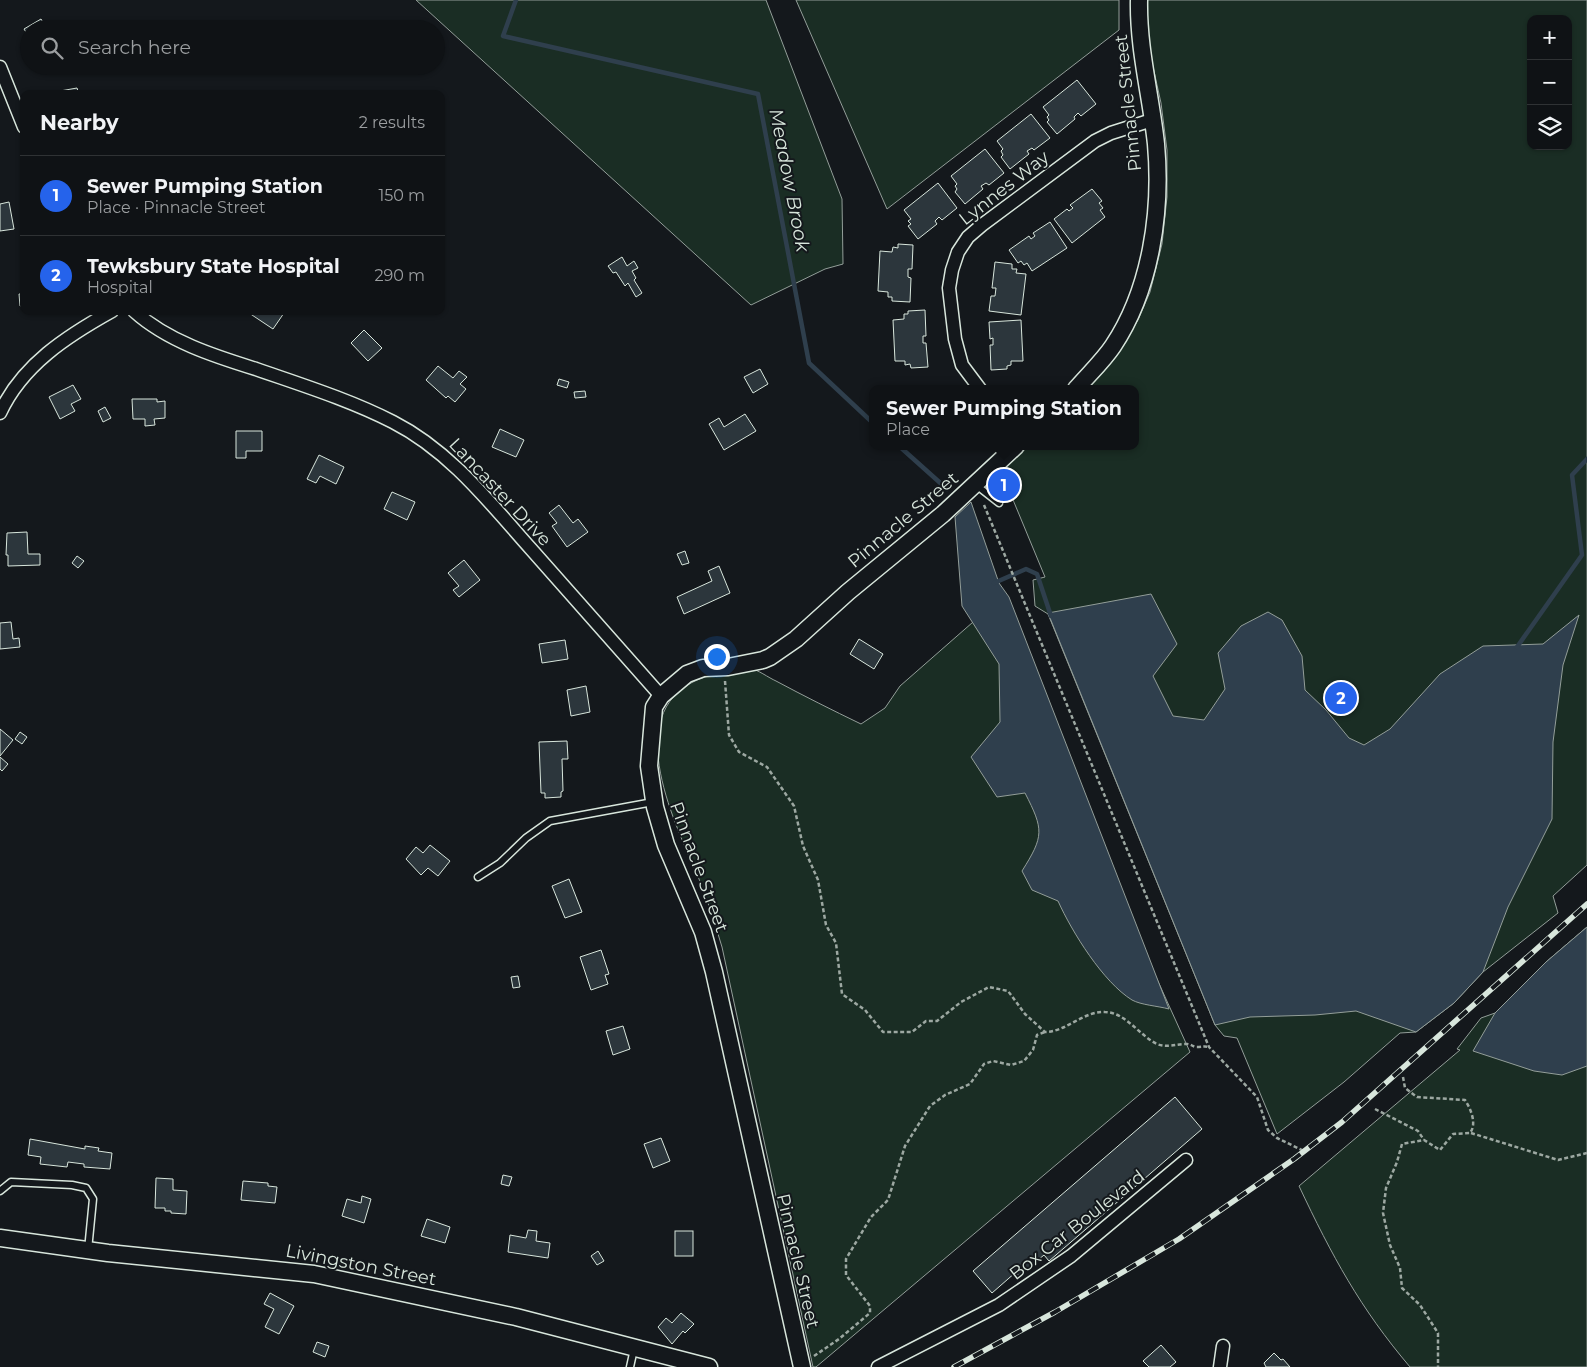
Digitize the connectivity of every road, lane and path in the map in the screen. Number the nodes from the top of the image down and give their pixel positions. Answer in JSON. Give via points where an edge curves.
{"nodes":[{"id":1,"x":1139,"y":0,"type":"edge"},
{"id":2,"x":0,"y":67,"type":"edge"},
{"id":3,"x":20,"y":117,"type":"edge"},
{"id":4,"x":1152,"y":120,"type":"junction"},
{"id":5,"x":105,"y":315,"type":"edge"},
{"id":6,"x":139,"y":315,"type":"edge"},
{"id":7,"x":977,"y":385,"type":"edge"},
{"id":8,"x":1079,"y":385,"type":"edge"},
{"id":9,"x":0,"y":413,"type":"edge"},
{"id":10,"x":1012,"y":450,"type":"edge"},
{"id":11,"x":976,"y":485,"type":"junction"},
{"id":12,"x":999,"y":503,"type":"dead end"},
{"id":13,"x":722,"y":667,"type":"junction"},
{"id":14,"x":661,"y":696,"type":"junction"},
{"id":15,"x":654,"y":802,"type":"junction"},
{"id":16,"x":478,"y":877,"type":"dead end"},
{"id":17,"x":1045,"y":1032,"type":"junction"},
{"id":18,"x":1209,"y":1047,"type":"junction"},
{"id":19,"x":1403,"y":1077,"type":"dead end"},
{"id":20,"x":1375,"y":1109,"type":"dead end"},
{"id":21,"x":1470,"y":1133,"type":"junction"},
{"id":22,"x":1424,"y":1140,"type":"junction"},
{"id":23,"x":1304,"y":1151,"type":"dead end"},
{"id":24,"x":1587,"y":1153,"type":"edge"},
{"id":25,"x":1186,"y":1160,"type":"dead end"},
{"id":26,"x":0,"y":1191,"type":"edge"},
{"id":27,"x":0,"y":1238,"type":"edge"},
{"id":28,"x":88,"y":1250,"type":"junction"},
{"id":29,"x":1223,"y":1346,"type":"dead end"},
{"id":30,"x":634,"y":1348,"type":"junction"},
{"id":31,"x":802,"y":1366,"type":"edge"},
{"id":32,"x":630,"y":1367,"type":"edge"},
{"id":33,"x":709,"y":1367,"type":"edge"},
{"id":34,"x":878,"y":1367,"type":"edge"},
{"id":35,"x":1220,"y":1367,"type":"edge"},
{"id":36,"x":1438,"y":1367,"type":"edge"}],
"edges":[{"from":1,"to":4,"type":"street","name":"Pinnacle Street","via":[[1141,49]]},
{"from":2,"to":3,"type":"street"},
{"from":4,"to":7,"type":"street","name":"Lynnes Way","via":[[1111,133],[1095,142],[982,225],[963,244],[950,278],[954,339],[962,365]]},
{"from":4,"to":8,"type":"street","name":"Pinnacle Street","via":[[1157,200],[1151,250],[1126,323],[1113,346]]},
{"from":5,"to":9,"type":"street","via":[[71,335],[36,363],[11,392]]},
{"from":6,"to":14,"type":"street","name":"Lancaster Drive","via":[[182,341],[221,358],[326,393],[394,422],[430,445],[454,464],[501,515]]},
{"from":10,"to":11,"type":"street","name":"Pinnacle Street"},
{"from":11,"to":12,"type":"lane"},
{"from":11,"to":13,"type":"street","name":"Pinnacle Street","via":[[796,639],[770,657]]},
{"from":11,"to":18,"type":"path"},
{"from":13,"to":14,"type":"street","name":"Pinnacle Street","via":[[703,668],[687,674]]},
{"from":13,"to":17,"type":"path","via":[[728,700],[729,735],[739,752],[767,767],[794,806],[803,846],[818,880],[826,924],[836,943],[842,994],[865,1010],[884,1032],[912,1032],[926,1021],[937,1021],[961,1002],[989,987],[1008,991],[1025,1014]]},
{"from":14,"to":15,"type":"street","name":"Pinnacle Street","via":[[654,707],[651,725],[649,766]]},
{"from":15,"to":16,"type":"lane","via":[[550,821]]},
{"from":15,"to":31,"type":"street","name":"Pinnacle Street","via":[[666,845],[703,932],[714,972]]},
{"from":17,"to":18,"type":"path","via":[[1054,1032],[1079,1018],[1104,1011],[1113,1013],[1159,1045]]},
{"from":17,"to":31,"type":"path","via":[[1036,1035],[1033,1050],[1024,1061],[1011,1065],[993,1061],[984,1064],[970,1084],[945,1095],[928,1108],[902,1152],[888,1200],[871,1217],[846,1259],[846,1275],[870,1306],[870,1313]]},
{"from":18,"to":23,"type":"path","via":[[1257,1098],[1268,1130]]},
{"from":19,"to":21,"type":"path","via":[[1406,1088],[1417,1097],[1465,1100],[1472,1116],[1473,1130]]},
{"from":20,"to":22,"type":"path","via":[[1418,1131]]},
{"from":21,"to":22,"type":"path","via":[[1453,1134],[1440,1150]]},
{"from":21,"to":24,"type":"path","via":[[1558,1160]]},
{"from":22,"to":36,"type":"path","via":[[1402,1144],[1386,1188],[1383,1213],[1390,1245],[1399,1263],[1402,1288],[1420,1305],[1438,1333]]},
{"from":25,"to":34,"type":"street","name":"Box Car Boulevard","via":[[1071,1256],[999,1305]]},
{"from":26,"to":28,"type":"lane","via":[[11,1182],[72,1184],[86,1188],[92,1200]]},
{"from":27,"to":28,"type":"street","name":"Livingston Street"},
{"from":28,"to":30,"type":"street","name":"Livingston Street","via":[[314,1274],[516,1317]]},
{"from":29,"to":35,"type":"street"},
{"from":30,"to":32,"type":"lane"},
{"from":30,"to":33,"type":"street","name":"Livingston Street"}]}
